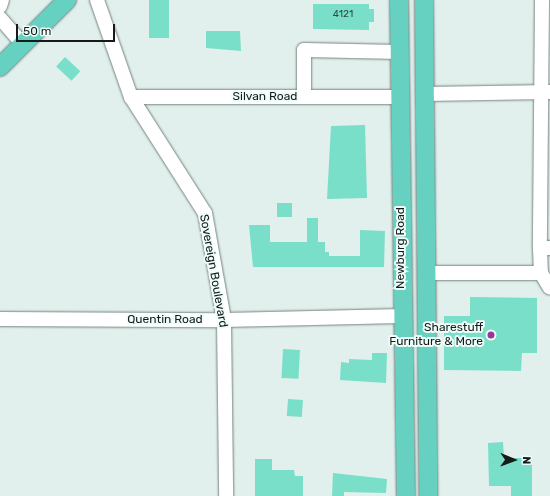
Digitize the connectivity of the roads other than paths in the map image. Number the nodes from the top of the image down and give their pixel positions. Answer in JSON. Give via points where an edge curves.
{"nodes":[{"id":1,"x":2,"y":0,"type":"edge"},
{"id":2,"x":67,"y":0,"type":"edge"},
{"id":3,"x":97,"y":0,"type":"edge"},
{"id":4,"x":399,"y":0,"type":"edge"},
{"id":5,"x":424,"y":0,"type":"edge"},
{"id":6,"x":542,"y":0,"type":"edge"},
{"id":7,"x":0,"y":6,"type":"edge"},
{"id":8,"x":0,"y":18,"type":"edge"},
{"id":9,"x":23,"y":44,"type":"junction"},
{"id":10,"x":400,"y":52,"type":"junction"},
{"id":11,"x":0,"y":67,"type":"edge"},
{"id":12,"x":545,"y":92,"type":"edge"},
{"id":13,"x":425,"y":94,"type":"junction"},
{"id":14,"x":131,"y":97,"type":"junction"},
{"id":15,"x":304,"y":97,"type":"junction"},
{"id":16,"x":400,"y":97,"type":"junction"},
{"id":17,"x":545,"y":248,"type":"edge"},
{"id":18,"x":402,"y":273,"type":"junction"},
{"id":19,"x":427,"y":273,"type":"junction"},
{"id":20,"x":540,"y":273,"type":"junction"},
{"id":21,"x":550,"y":288,"type":"edge"},
{"id":22,"x":402,"y":316,"type":"junction"},
{"id":23,"x":0,"y":319,"type":"edge"},
{"id":24,"x":224,"y":320,"type":"junction"},
{"id":25,"x":226,"y":496,"type":"edge"},
{"id":26,"x":406,"y":496,"type":"edge"},
{"id":27,"x":428,"y":496,"type":"edge"}],
"edges":[{"from":1,"to":7,"type":"street"},
{"from":2,"to":9,"type":"main road"},
{"from":3,"to":14,"type":"street","name":"Sovereign Boulevard"},
{"from":4,"to":10,"type":"main road","name":"Newburg Road"},
{"from":5,"to":13,"type":"main road"},
{"from":6,"to":12,"type":"street"},
{"from":8,"to":9,"type":"street"},
{"from":9,"to":11,"type":"main road"},
{"from":10,"to":15,"type":"street","via":[[304,50]]},
{"from":10,"to":16,"type":"main road","name":"Newburg Road"},
{"from":12,"to":13,"type":"street"},
{"from":12,"to":17,"type":"street"},
{"from":13,"to":19,"type":"main road"},
{"from":14,"to":15,"type":"street","name":"Silvan Road"},
{"from":14,"to":24,"type":"street","name":"Sovereign Boulevard","via":[[204,213]]},
{"from":15,"to":16,"type":"street","name":"Silvan Road"},
{"from":16,"to":18,"type":"main road","name":"Newburg Road"},
{"from":17,"to":20,"type":"street"},
{"from":18,"to":19,"type":"main road"},
{"from":18,"to":22,"type":"main road","name":"Newburg Road"},
{"from":19,"to":20,"type":"street"},
{"from":19,"to":27,"type":"main road"},
{"from":20,"to":21,"type":"street"},
{"from":22,"to":24,"type":"street","name":"Quentin Road"},
{"from":22,"to":26,"type":"main road","name":"Newburg Road"},
{"from":23,"to":24,"type":"street","name":"Quentin Road"},
{"from":24,"to":25,"type":"street","name":"Sovereign Boulevard"}]}
